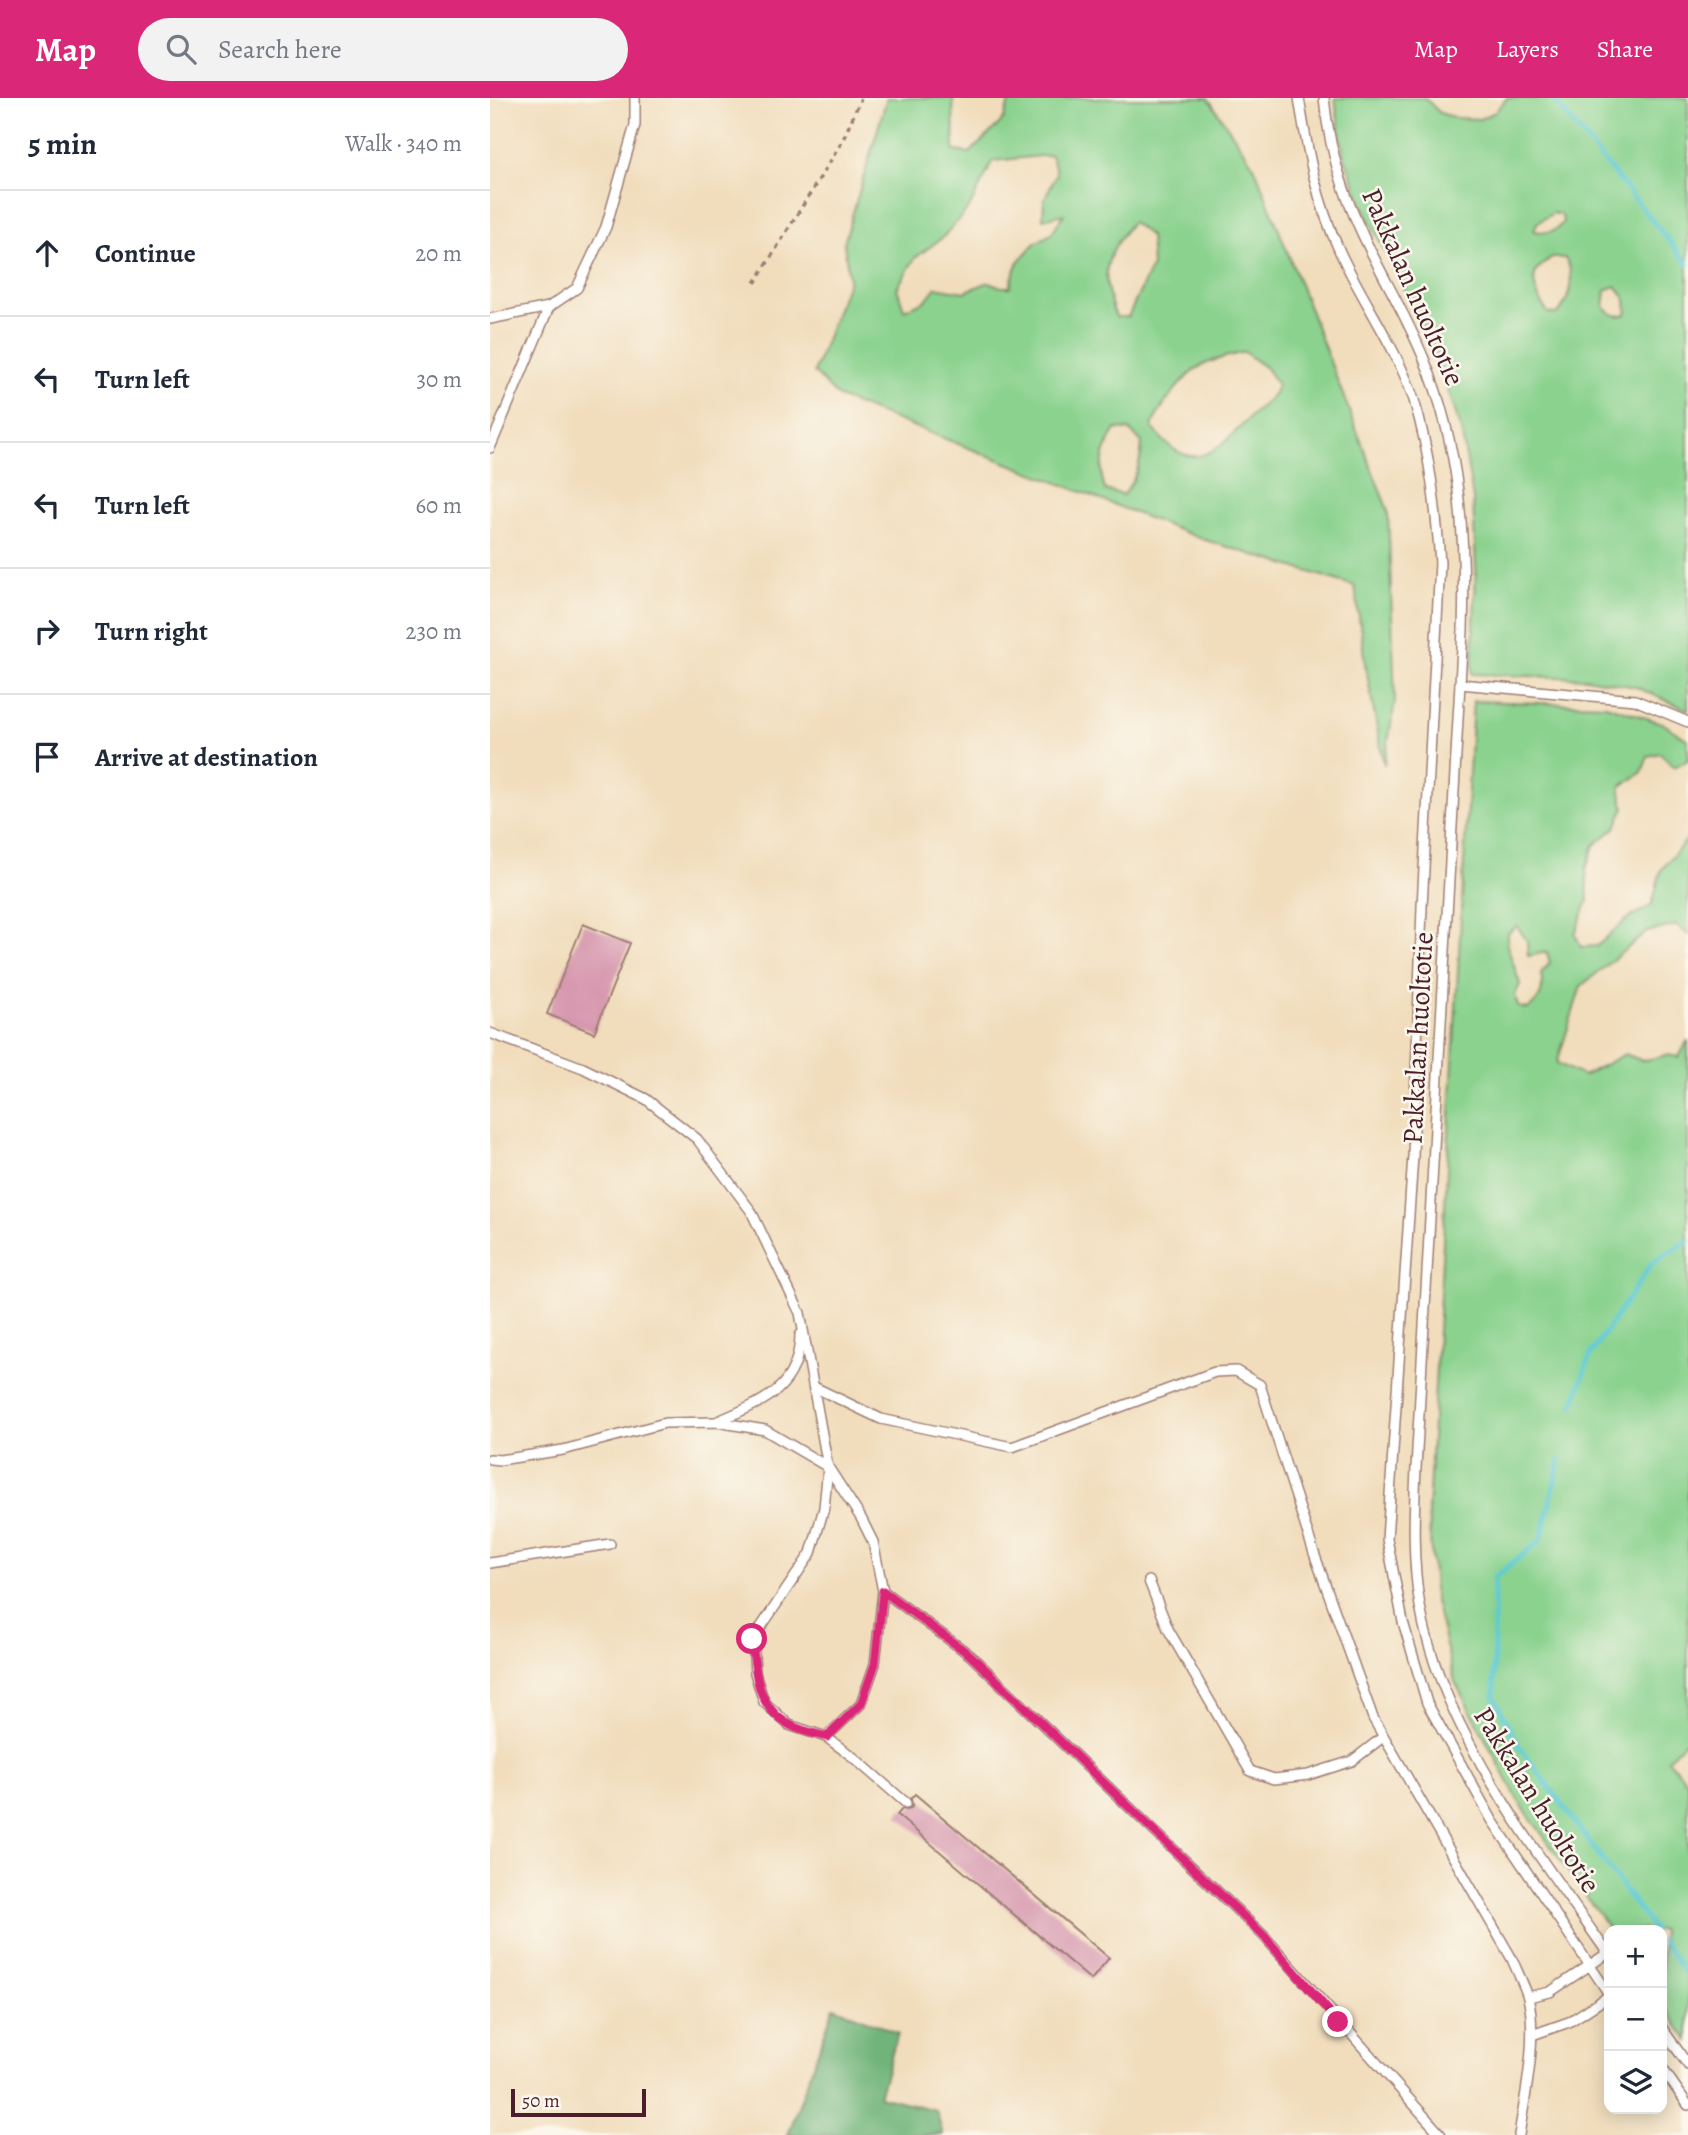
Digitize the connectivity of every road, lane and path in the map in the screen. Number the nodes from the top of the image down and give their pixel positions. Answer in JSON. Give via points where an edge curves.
{"nodes":[{"id":1,"x":635,"y":98,"type":"edge"},
{"id":2,"x":861,"y":98,"type":"edge"},
{"id":3,"x":1299,"y":98,"type":"edge"},
{"id":4,"x":1324,"y":98,"type":"edge"},
{"id":5,"x":755,"y":283,"type":"dead end"},
{"id":6,"x":549,"y":307,"type":"junction"},
{"id":7,"x":490,"y":319,"type":"edge"},
{"id":8,"x":490,"y":448,"type":"edge"},
{"id":9,"x":1460,"y":684,"type":"junction"},
{"id":10,"x":1688,"y":722,"type":"edge"},
{"id":11,"x":490,"y":1033,"type":"edge"},
{"id":12,"x":800,"y":1313,"type":"junction"},
{"id":13,"x":814,"y":1387,"type":"junction"},
{"id":14,"x":717,"y":1422,"type":"junction"},
{"id":15,"x":490,"y":1459,"type":"edge"},
{"id":16,"x":828,"y":1467,"type":"junction"},
{"id":17,"x":610,"y":1544,"type":"dead end"},
{"id":18,"x":490,"y":1563,"type":"edge"},
{"id":19,"x":1149,"y":1581,"type":"dead end"},
{"id":20,"x":883,"y":1591,"type":"junction"},
{"id":21,"x":827,"y":1737,"type":"junction"},
{"id":22,"x":1383,"y":1737,"type":"junction"},
{"id":23,"x":906,"y":1803,"type":"dead end"},
{"id":24,"x":1604,"y":1947,"type":"edge"},
{"id":25,"x":1604,"y":1957,"type":"edge"},
{"id":26,"x":1589,"y":1966,"type":"junction"},
{"id":27,"x":1604,"y":1988,"type":"edge"},
{"id":28,"x":1528,"y":1997,"type":"junction"},
{"id":29,"x":1604,"y":1998,"type":"edge"},
{"id":30,"x":1531,"y":2035,"type":"junction"},
{"id":31,"x":1667,"y":2035,"type":"edge"},
{"id":32,"x":1688,"y":2065,"type":"edge"},
{"id":33,"x":1667,"y":2075,"type":"edge"},
{"id":34,"x":1688,"y":2105,"type":"edge"},
{"id":35,"x":1441,"y":2135,"type":"edge"},
{"id":36,"x":1519,"y":2135,"type":"edge"}],
"edges":[{"from":1,"to":6,"type":"lane","via":[[635,125],[606,227],[577,288]]},
{"from":2,"to":5,"type":"path","via":[[842,142]]},
{"from":3,"to":26,"type":"lane","via":[[1318,198],[1340,253],[1413,399],[1436,508],[1440,563],[1413,1156],[1387,1539],[1403,1622],[1427,1703],[1492,1819]]},
{"from":4,"to":9,"type":"lane","name":"Pakkalan huoltotie","via":[[1343,187],[1424,358],[1452,447],[1464,550]]},
{"from":6,"to":7,"type":"lane"},
{"from":6,"to":8,"type":"lane"},
{"from":9,"to":10,"type":"lane","via":[[1635,701]]},
{"from":9,"to":24,"type":"lane","name":"Pakkalan huoltotie","via":[[1416,1468],[1416,1575],[1434,1659],[1472,1746],[1528,1838]]},
{"from":11,"to":12,"type":"lane","via":[[646,1098],[697,1139],[751,1211]]},
{"from":12,"to":13,"type":"lane"},
{"from":12,"to":14,"type":"lane","via":[[800,1354],[786,1384],[765,1401]]},
{"from":13,"to":16,"type":"lane"},
{"from":13,"to":22,"type":"lane","via":[[881,1419],[1012,1447],[1214,1371],[1236,1371],[1260,1385],[1323,1579]]},
{"from":14,"to":15,"type":"lane","via":[[665,1423],[563,1450]]},
{"from":14,"to":16,"type":"lane","via":[[765,1430]]},
{"from":16,"to":20,"type":"lane","via":[[873,1542]]},
{"from":16,"to":21,"type":"lane","via":[[824,1508],[811,1553],[752,1639],[764,1702],[789,1725]]},
{"from":17,"to":18,"type":"lane"},
{"from":19,"to":22,"type":"lane","via":[[1168,1629],[1250,1771],[1274,1779],[1308,1775],[1352,1761]]},
{"from":20,"to":21,"type":"lane","via":[[875,1664],[861,1704]]},
{"from":20,"to":35,"type":"lane","via":[[970,1655],[1264,1936]]},
{"from":21,"to":23,"type":"lane"},
{"from":22,"to":28,"type":"lane","via":[[1512,1959]]},
{"from":25,"to":26,"type":"lane"},
{"from":26,"to":27,"type":"lane"},
{"from":26,"to":28,"type":"lane","via":[[1550,1992]]},
{"from":28,"to":30,"type":"lane"},
{"from":29,"to":30,"type":"lane","via":[[1569,2022]]},
{"from":30,"to":36,"type":"lane"},
{"from":31,"to":32,"type":"lane"},
{"from":33,"to":34,"type":"lane"}]}
